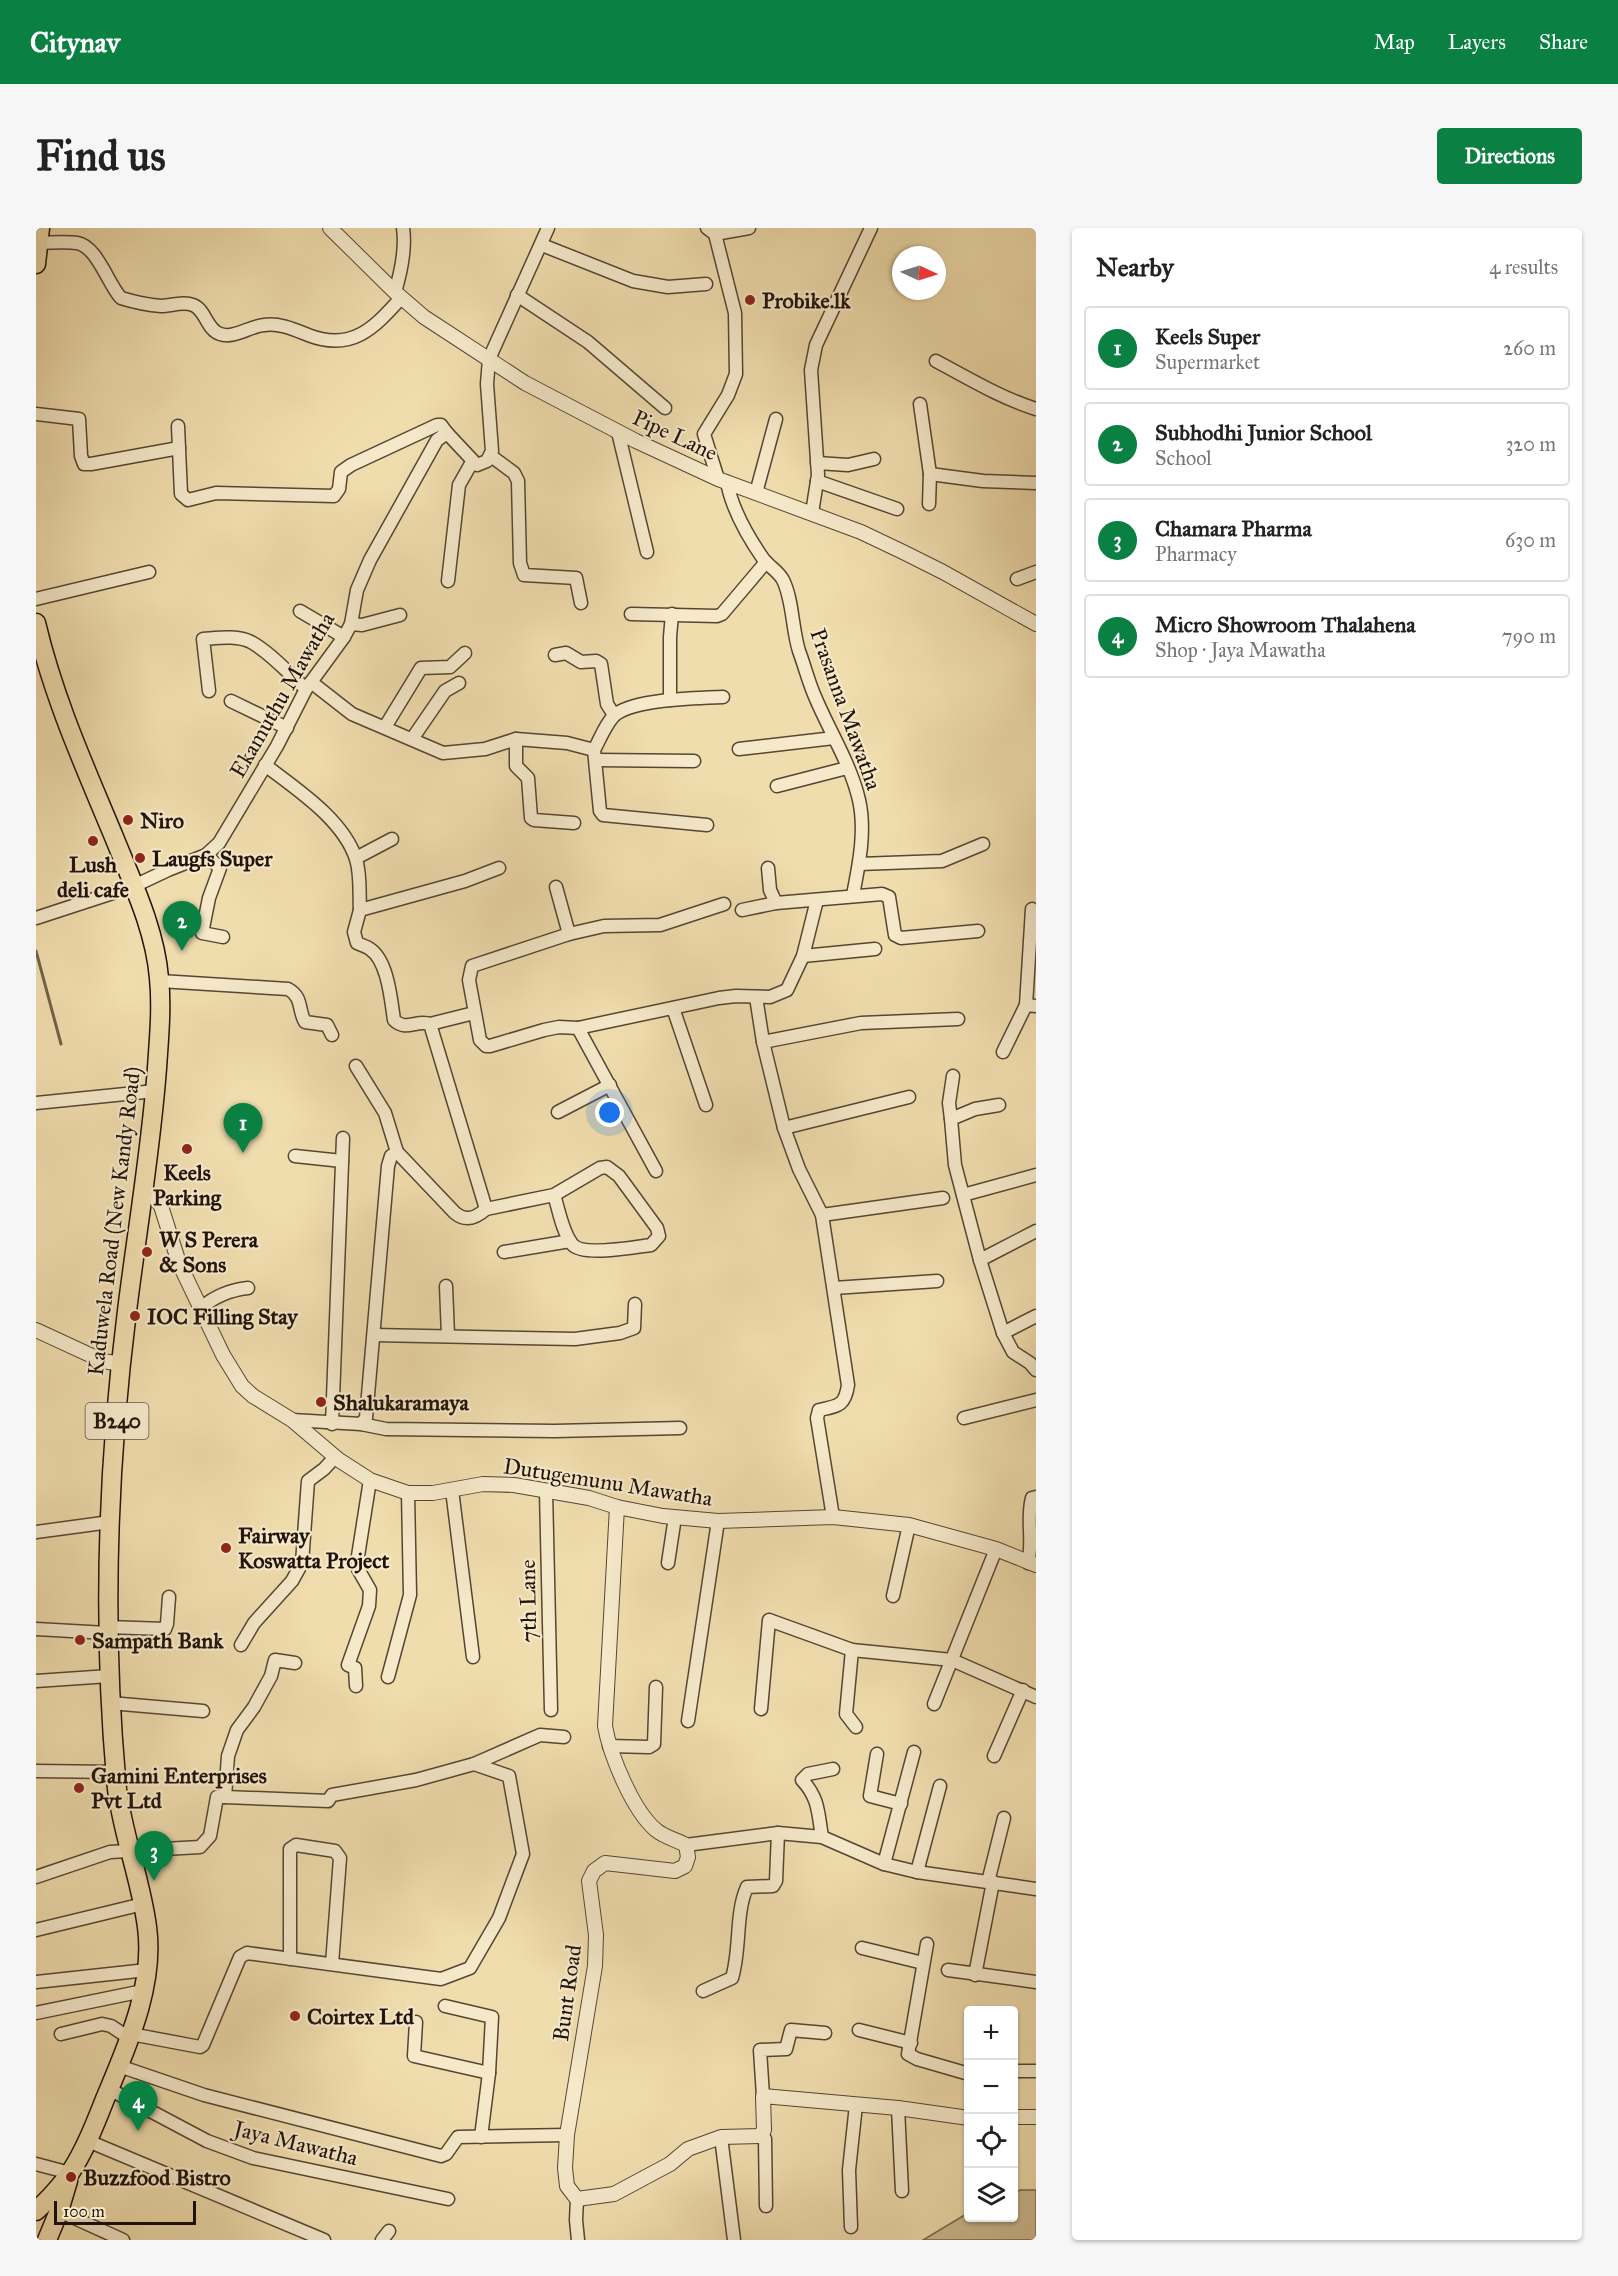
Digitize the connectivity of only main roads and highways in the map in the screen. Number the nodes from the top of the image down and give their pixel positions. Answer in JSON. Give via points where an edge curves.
{"nodes":[{"id":1,"x":39,"y":236,"type":"edge"},
{"id":2,"x":36,"y":264,"type":"edge"},
{"id":3,"x":36,"y":623,"type":"edge"},
{"id":4,"x":70,"y":2173,"type":"junction"},
{"id":5,"x":37,"y":2208,"type":"edge"},
{"id":6,"x":47,"y":2240,"type":"edge"}],
"edges":[{"from":1,"to":2,"type":"main road"},
{"from":3,"to":4,"type":"main road","name":"Kaduwela Road (New Kandy Road)","number":"B240","via":[[58,704],[150,931],[160,981],[145,1191],[121,1364],[107,1630],[115,1772],[120,1812],[147,1929],[147,1970],[119,2066],[88,2141]]},
{"from":4,"to":5,"type":"main road","name":"Kaduwela Road (New Kandy Road)","number":"B240"},
{"from":4,"to":6,"type":"main road"}]}
